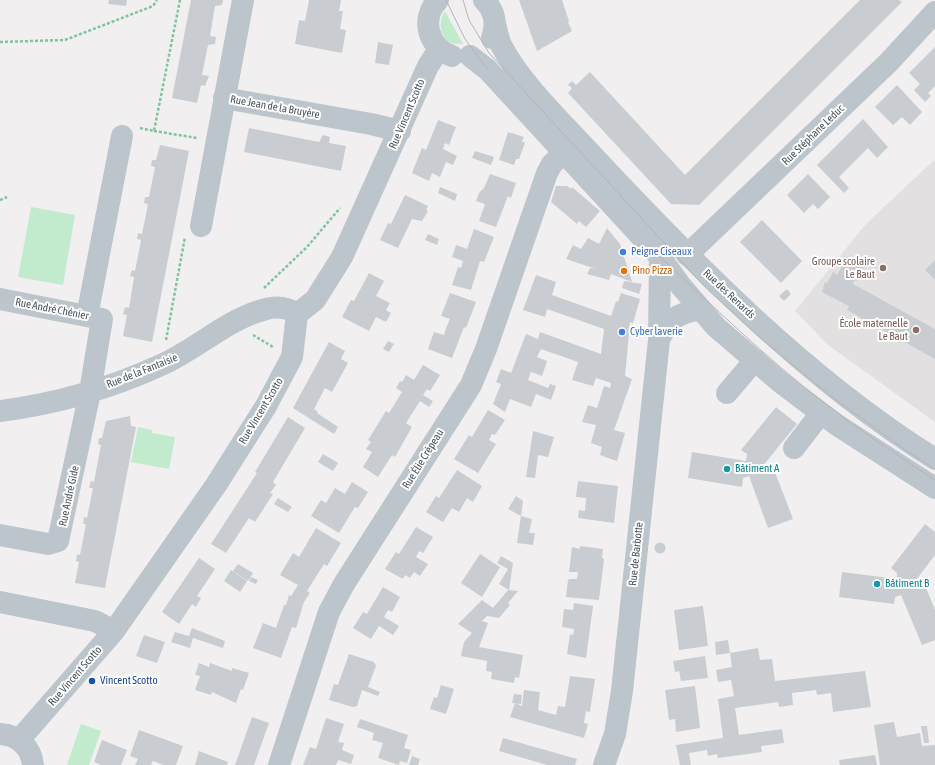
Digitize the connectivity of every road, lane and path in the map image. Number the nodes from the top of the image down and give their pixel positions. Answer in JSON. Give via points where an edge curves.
{"nodes":[{"id":1,"x":157,"y":0,"type":"edge"},
{"id":2,"x":180,"y":0,"type":"edge"},
{"id":3,"x":243,"y":0,"type":"edge"},
{"id":4,"x":484,"y":0,"type":"edge"},
{"id":5,"x":435,"y":2,"type":"edge"},
{"id":6,"x":935,"y":12,"type":"edge"},
{"id":7,"x":495,"y":24,"type":"junction"},
{"id":8,"x":0,"y":42,"type":"edge"},
{"id":9,"x":439,"y":49,"type":"junction"},
{"id":10,"x":470,"y":56,"type":"junction"},
{"id":11,"x":224,"y":98,"type":"junction"},
{"id":12,"x":154,"y":131,"type":"junction"},
{"id":13,"x":400,"y":131,"type":"junction"},
{"id":14,"x":122,"y":136,"type":"joint"},
{"id":15,"x":216,"y":142,"type":"junction"},
{"id":16,"x":564,"y":152,"type":"junction"},
{"id":17,"x":6,"y":197,"type":"dead end"},
{"id":18,"x":0,"y":200,"type":"edge"},
{"id":19,"x":343,"y":205,"type":"dead end"},
{"id":20,"x":200,"y":226,"type":"joint"},
{"id":21,"x":687,"y":254,"type":"junction"},
{"id":22,"x":660,"y":257,"type":"junction"},
{"id":23,"x":259,"y":293,"type":"dead end"},
{"id":24,"x":0,"y":299,"type":"edge"},
{"id":25,"x":700,"y":309,"type":"junction"},
{"id":26,"x":297,"y":314,"type":"junction"},
{"id":27,"x":87,"y":316,"type":"junction"},
{"id":28,"x":250,"y":333,"type":"dead end"},
{"id":29,"x":659,"y":340,"type":"junction"},
{"id":30,"x":279,"y":351,"type":"dead end"},
{"id":31,"x":755,"y":360,"type":"junction"},
{"id":32,"x":161,"y":366,"type":"junction"},
{"id":33,"x":90,"y":392,"type":"junction"},
{"id":34,"x":727,"y":393,"type":"dead end"},
{"id":35,"x":0,"y":411,"type":"edge"},
{"id":36,"x":821,"y":413,"type":"junction"},
{"id":37,"x":794,"y":448,"type":"dead end"},
{"id":38,"x":935,"y":459,"type":"edge"},
{"id":39,"x":935,"y":488,"type":"edge"},
{"id":40,"x":0,"y":536,"type":"edge"},
{"id":41,"x":0,"y":602,"type":"edge"},
{"id":42,"x":114,"y":631,"type":"junction"},
{"id":43,"x":9,"y":737,"type":"edge"},
{"id":44,"x":33,"y":765,"type":"edge"},
{"id":45,"x":279,"y":765,"type":"edge"},
{"id":46,"x":604,"y":765,"type":"edge"}],
"edges":[{"from":1,"to":8,"type":"path","via":[[152,6],[65,40]]},
{"from":2,"to":12,"type":"path"},
{"from":3,"to":11,"type":"street","name":"Rue Jean de la Bruyère"},
{"from":4,"to":7,"type":"street","name":"Rue des Renards","via":[[493,13]]},
{"from":5,"to":9,"type":"street","via":[[429,16],[428,29]]},
{"from":6,"to":21,"type":"street","name":"Rue Stéphane Leduc","via":[[883,67]]},
{"from":7,"to":10,"type":"street","via":[[489,43],[480,52]]},
{"from":7,"to":21,"type":"street","name":"Rue des Renards","via":[[500,43],[528,83],[593,156]]},
{"from":9,"to":10,"type":"street","via":[[454,56]]},
{"from":9,"to":13,"type":"street","name":"Rue Vincent Scotto","via":[[428,66]]},
{"from":10,"to":16,"type":"street","via":[[488,70]]},
{"from":11,"to":13,"type":"street","name":"Rue Jean de la Bruyère"},
{"from":11,"to":15,"type":"street"},
{"from":12,"to":14,"type":"path","via":[[124,125]]},
{"from":12,"to":15,"type":"path"},
{"from":13,"to":26,"type":"street","name":"Rue Vincent Scotto","via":[[342,257],[315,300]]},
{"from":14,"to":27,"type":"street"},
{"from":15,"to":20,"type":"street"},
{"from":16,"to":22,"type":"street"},
{"from":16,"to":45,"type":"street","name":"Rue Élie Crépeau","via":[[547,173],[486,349],[470,385],[344,584],[329,612]]},
{"from":17,"to":18,"type":"path"},
{"from":19,"to":23,"type":"path","via":[[307,247]]},
{"from":20,"to":32,"type":"path","via":[[187,224]]},
{"from":21,"to":38,"type":"street","name":"Rue des Renards","via":[[809,365],[855,403]]},
{"from":22,"to":25,"type":"street"},
{"from":22,"to":29,"type":"street","name":"Rue de Barbotte"},
{"from":24,"to":27,"type":"street","name":"Rue André Chénier"},
{"from":25,"to":29,"type":"street","name":"Rue de Barbotte","via":[[676,316],[667,325]]},
{"from":25,"to":31,"type":"street","via":[[716,327]]},
{"from":26,"to":32,"type":"street","name":"Rue de la Fantaisie","via":[[282,307],[252,313]]},
{"from":26,"to":42,"type":"street","name":"Rue Vincent Scotto","via":[[292,357],[266,406],[216,485]]},
{"from":27,"to":33,"type":"street","name":"Rue André Chénier","via":[[102,319]]},
{"from":28,"to":30,"type":"path"},
{"from":29,"to":46,"type":"street","name":"Rue de Barbotte","via":[[619,712],[615,734]]},
{"from":31,"to":34,"type":"street"},
{"from":31,"to":36,"type":"street"},
{"from":32,"to":33,"type":"street","name":"Rue de la Fantaisie"},
{"from":33,"to":35,"type":"street","name":"Rue de la Fantaisie","via":[[30,407]]},
{"from":33,"to":40,"type":"street","name":"Rue André Gide","via":[[58,541],[48,544]]},
{"from":36,"to":37,"type":"street"},
{"from":36,"to":39,"type":"street"},
{"from":41,"to":42,"type":"street","via":[[95,621]]},
{"from":42,"to":43,"type":"street","name":"Rue Vincent Scotto"},
{"from":43,"to":44,"type":"street","via":[[30,752]]}]}
